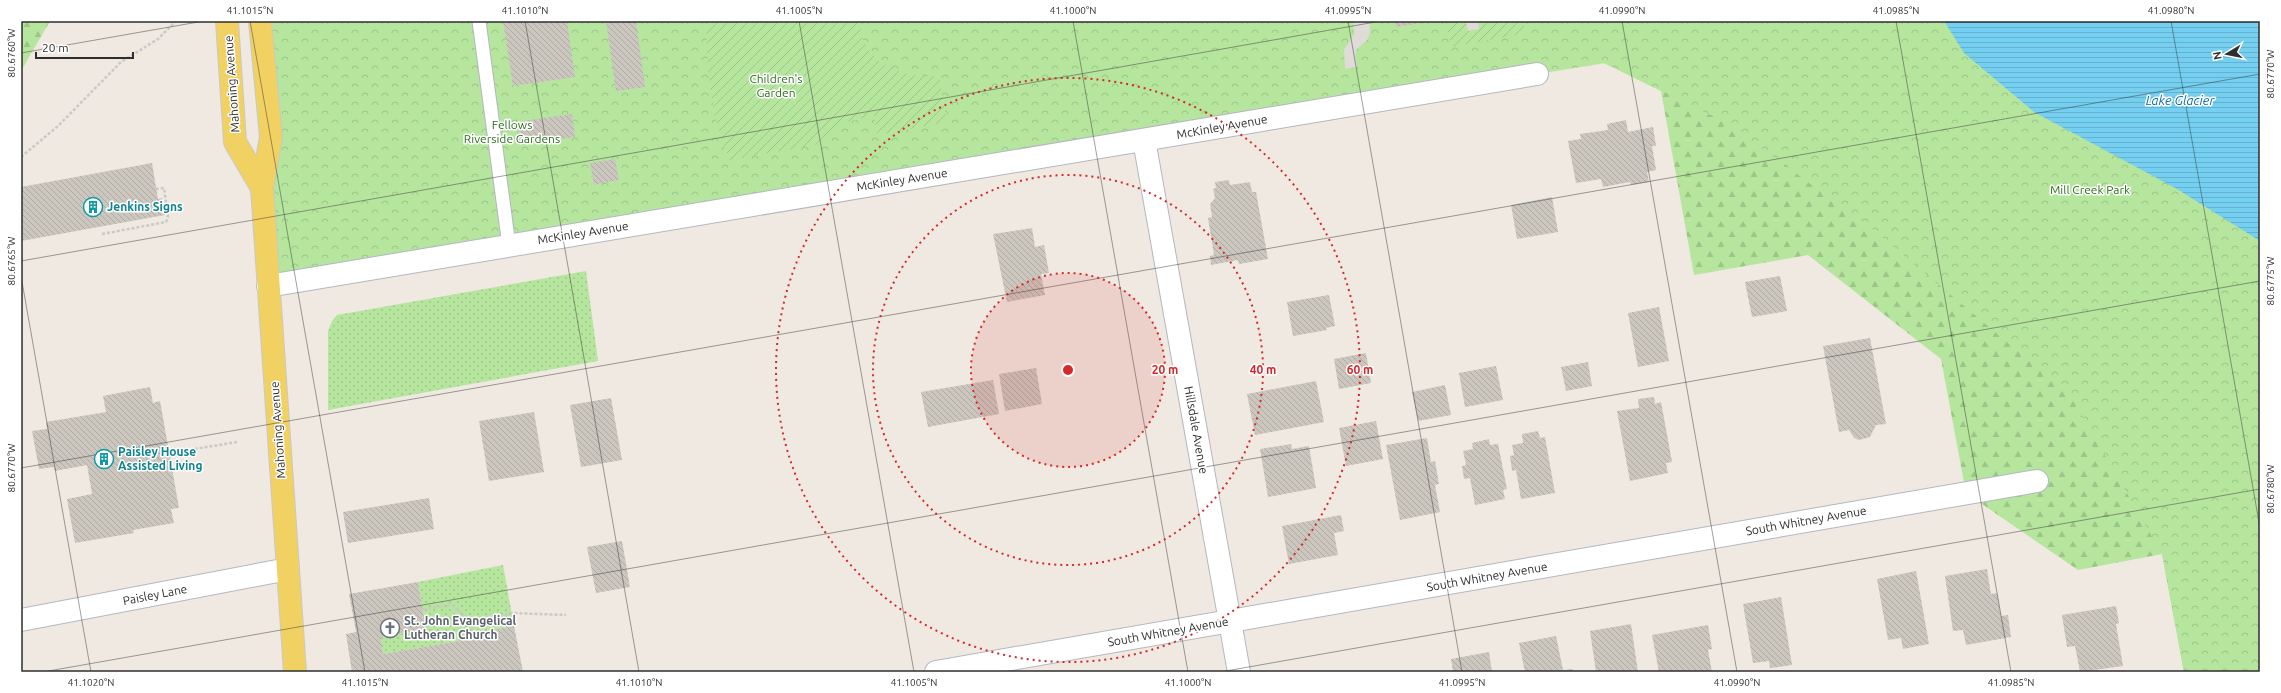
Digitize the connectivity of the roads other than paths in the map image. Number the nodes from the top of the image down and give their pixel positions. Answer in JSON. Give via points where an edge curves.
{"nodes":[{"id":1,"x":227,"y":21,"type":"edge"},
{"id":2,"x":260,"y":21,"type":"edge"},
{"id":3,"x":480,"y":21,"type":"edge"},
{"id":4,"x":1537,"y":74,"type":"dead end"},
{"id":5,"x":1144,"y":140,"type":"junction"},
{"id":6,"x":262,"y":188,"type":"junction"},
{"id":7,"x":509,"y":246,"type":"junction"},
{"id":8,"x":268,"y":286,"type":"junction"},
{"id":9,"x":2037,"y":481,"type":"dead end"},
{"id":10,"x":288,"y":568,"type":"junction"},
{"id":11,"x":21,"y":620,"type":"edge"},
{"id":12,"x":1230,"y":621,"type":"junction"},
{"id":13,"x":295,"y":672,"type":"edge"},
{"id":14,"x":936,"y":672,"type":"edge"},
{"id":15,"x":1239,"y":672,"type":"edge"}],
"edges":[{"from":1,"to":6,"type":"main road","name":"Mahoning Avenue","via":[[236,142]]},
{"from":2,"to":6,"type":"main road","name":"Mahoning Avenue","via":[[271,137]]},
{"from":3,"to":7,"type":"lane"},
{"from":4,"to":5,"type":"street","name":"McKinley Avenue"},
{"from":5,"to":7,"type":"street","name":"McKinley Avenue"},
{"from":5,"to":12,"type":"street","name":"Hillsdale Avenue"},
{"from":6,"to":8,"type":"main road","name":"Mahoning Avenue"},
{"from":7,"to":8,"type":"street","name":"McKinley Avenue"},
{"from":8,"to":10,"type":"main road","name":"Mahoning Avenue"},
{"from":9,"to":12,"type":"street","name":"South Whitney Avenue"},
{"from":10,"to":11,"type":"street","name":"Paisley Lane"},
{"from":10,"to":13,"type":"main road","name":"Mahoning Avenue"},
{"from":12,"to":14,"type":"street","name":"South Whitney Avenue"},
{"from":12,"to":15,"type":"street","name":"Hillsdale Avenue"}]}
